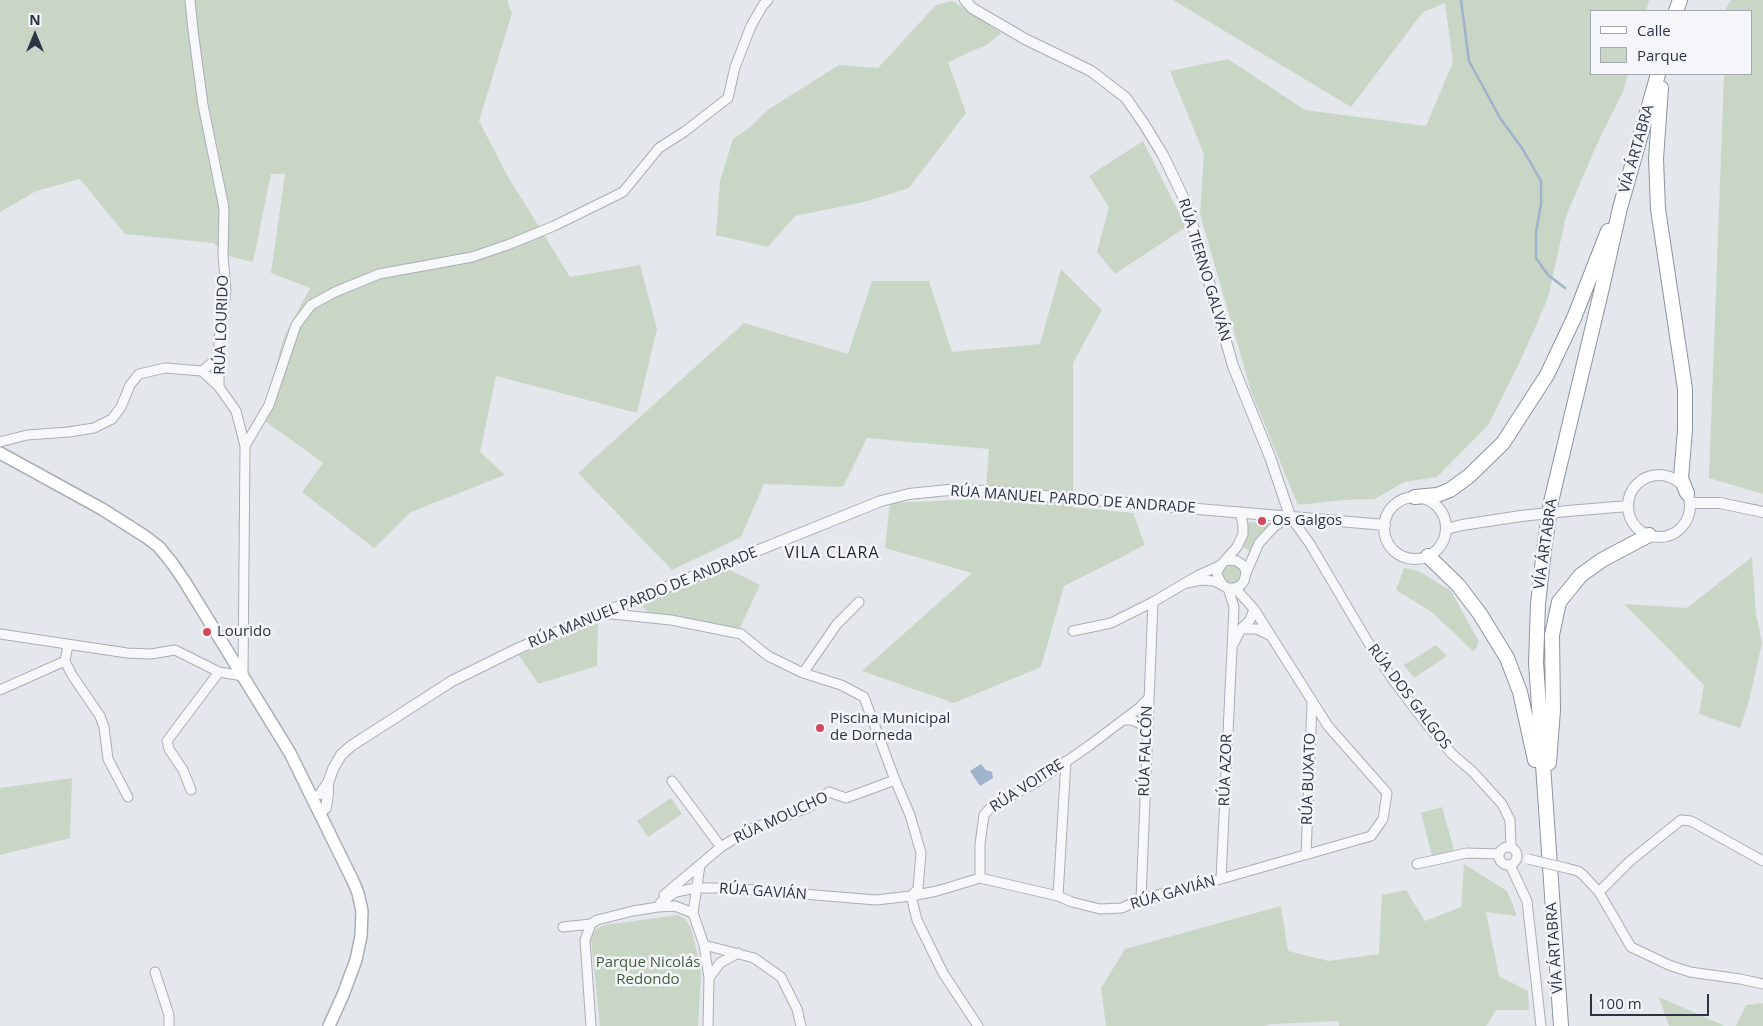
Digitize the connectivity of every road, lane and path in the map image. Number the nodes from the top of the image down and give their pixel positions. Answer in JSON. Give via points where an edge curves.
{"nodes":[{"id":1,"x":190,"y":0,"type":"edge"},
{"id":2,"x":768,"y":0,"type":"edge"},
{"id":3,"x":965,"y":0,"type":"edge"},
{"id":4,"x":1658,"y":75,"type":"edge"},
{"id":5,"x":1663,"y":75,"type":"edge"},
{"id":6,"x":1620,"y":208,"type":"junction"},
{"id":7,"x":219,"y":357,"type":"junction"},
{"id":8,"x":202,"y":370,"type":"junction"},
{"id":9,"x":219,"y":387,"type":"junction"},
{"id":10,"x":0,"y":442,"type":"edge"},
{"id":11,"x":246,"y":446,"type":"junction"},
{"id":12,"x":0,"y":453,"type":"edge"},
{"id":13,"x":1416,"y":497,"type":"junction"},
{"id":14,"x":1688,"y":498,"type":"junction"},
{"id":15,"x":1628,"y":506,"type":"junction"},
{"id":16,"x":1240,"y":512,"type":"junction"},
{"id":17,"x":1763,"y":512,"type":"edge"},
{"id":18,"x":1290,"y":516,"type":"junction"},
{"id":19,"x":1385,"y":525,"type":"junction"},
{"id":20,"x":1446,"y":529,"type":"junction"},
{"id":21,"x":1649,"y":535,"type":"junction"},
{"id":22,"x":1428,"y":556,"type":"junction"},
{"id":23,"x":1223,"y":563,"type":"junction"},
{"id":24,"x":1245,"y":577,"type":"junction"},
{"id":25,"x":1187,"y":583,"type":"junction"},
{"id":26,"x":1229,"y":587,"type":"junction"},
{"id":27,"x":859,"y":602,"type":"dead end"},
{"id":28,"x":1153,"y":602,"type":"junction"},
{"id":29,"x":1252,"y":606,"type":"junction"},
{"id":30,"x":602,"y":613,"type":"junction"},
{"id":31,"x":1241,"y":629,"type":"junction"},
{"id":32,"x":1073,"y":631,"type":"dead end"},
{"id":33,"x":0,"y":634,"type":"edge"},
{"id":34,"x":1269,"y":635,"type":"junction"},
{"id":35,"x":68,"y":645,"type":"junction"},
{"id":36,"x":1231,"y":660,"type":"junction"},
{"id":37,"x":65,"y":661,"type":"junction"},
{"id":38,"x":219,"y":672,"type":"junction"},
{"id":39,"x":803,"y":672,"type":"junction"},
{"id":40,"x":243,"y":676,"type":"junction"},
{"id":41,"x":0,"y":690,"type":"edge"},
{"id":42,"x":1148,"y":699,"type":"junction"},
{"id":43,"x":1312,"y":702,"type":"junction"},
{"id":44,"x":1123,"y":720,"type":"junction"},
{"id":45,"x":1147,"y":727,"type":"junction"},
{"id":46,"x":1066,"y":761,"type":"junction"},
{"id":47,"x":895,"y":780,"type":"junction"},
{"id":48,"x":672,"y":781,"type":"dead end"},
{"id":49,"x":191,"y":790,"type":"dead end"},
{"id":50,"x":1544,"y":791,"type":"junction"},
{"id":51,"x":128,"y":797,"type":"dead end"},
{"id":52,"x":320,"y":798,"type":"junction"},
{"id":53,"x":319,"y":813,"type":"junction"},
{"id":54,"x":721,"y":847,"type":"junction"},
{"id":55,"x":1511,"y":847,"type":"junction"},
{"id":56,"x":1499,"y":854,"type":"junction"},
{"id":57,"x":1306,"y":855,"type":"junction"},
{"id":58,"x":1518,"y":856,"type":"junction"},
{"id":59,"x":1763,"y":861,"type":"edge"},
{"id":60,"x":700,"y":864,"type":"junction"},
{"id":61,"x":1417,"y":864,"type":"dead end"},
{"id":62,"x":1510,"y":865,"type":"junction"},
{"id":63,"x":980,"y":878,"type":"junction"},
{"id":64,"x":1221,"y":879,"type":"junction"},
{"id":65,"x":696,"y":888,"type":"junction"},
{"id":66,"x":1599,"y":892,"type":"junction"},
{"id":67,"x":911,"y":896,"type":"junction"},
{"id":68,"x":1058,"y":896,"type":"junction"},
{"id":69,"x":1141,"y":899,"type":"junction"},
{"id":70,"x":654,"y":908,"type":"junction"},
{"id":71,"x":692,"y":914,"type":"junction"},
{"id":72,"x":591,"y":924,"type":"junction"},
{"id":73,"x":563,"y":927,"type":"dead end"},
{"id":74,"x":704,"y":945,"type":"junction"},
{"id":75,"x":738,"y":953,"type":"junction"},
{"id":76,"x":155,"y":972,"type":"dead end"},
{"id":77,"x":709,"y":978,"type":"junction"},
{"id":78,"x":1763,"y":984,"type":"edge"},
{"id":79,"x":169,"y":1026,"type":"edge"},
{"id":80,"x":329,"y":1026,"type":"edge"},
{"id":81,"x":592,"y":1026,"type":"edge"},
{"id":82,"x":708,"y":1026,"type":"edge"},
{"id":83,"x":801,"y":1026,"type":"edge"},
{"id":84,"x":978,"y":1026,"type":"edge"},
{"id":85,"x":1541,"y":1026,"type":"edge"},
{"id":86,"x":1562,"y":1026,"type":"edge"}],
"edges":[{"from":1,"to":7,"type":"street","name":"RÚA LOURIDO","via":[[204,105],[224,208],[226,291]]},
{"from":2,"to":11,"type":"street","via":[[751,26],[735,67],[728,98],[659,148],[623,192],[510,244],[472,257],[379,274],[312,305],[296,325],[269,405]]},
{"from":3,"to":18,"type":"street","name":"RÚA TIERNO GALVÁN","via":[[972,8],[1025,39],[1091,71],[1126,98],[1144,124],[1187,205],[1232,366],[1270,457]]},
{"from":4,"to":6,"type":"highway","name":"VÍA ÁRTABRA"},
{"from":5,"to":14,"type":"highway","via":[[1656,159],[1658,209],[1685,389],[1681,478]]},
{"from":6,"to":13,"type":"highway","via":[[1547,375],[1502,443],[1450,490]]},
{"from":6,"to":50,"type":"highway","name":"VÍA ÁRTABRA","via":[[1551,502],[1544,550],[1536,663]]},
{"from":7,"to":8,"type":"street"},
{"from":7,"to":9,"type":"street","name":"RÚA LOURIDO"},
{"from":8,"to":9,"type":"street"},
{"from":8,"to":10,"type":"street","via":[[165,368],[139,374],[112,419],[94,428],[27,435]]},
{"from":9,"to":11,"type":"street","name":"RÚA LOURIDO","via":[[236,411]]},
{"from":11,"to":40,"type":"street","name":"RÚA LOURIDO"},
{"from":12,"to":40,"type":"main road","via":[[102,509],[159,547]]},
{"from":13,"to":19,"type":"street","via":[[1398,502],[1387,516]]},
{"from":13,"to":20,"type":"street","via":[[1438,506]]},
{"from":14,"to":15,"type":"street","via":[[1673,478],[1653,476],[1635,486]]},
{"from":14,"to":17,"type":"street"},
{"from":14,"to":21,"type":"street","via":[[1687,519],[1677,531],[1663,536]]},
{"from":15,"to":20,"type":"street","bridge":true,"via":[[1521,516]]},
{"from":15,"to":21,"type":"street","via":[[1634,524]]},
{"from":16,"to":18,"type":"street","name":"RÚA MANUEL PARDO DE ANDRADE"},
{"from":16,"to":23,"type":"street","via":[[1242,534],[1237,548]]},
{"from":16,"to":30,"type":"street","name":"RÚA MANUEL PARDO DE ANDRADE","via":[[988,491],[948,490],[909,494],[881,501]]},
{"from":18,"to":19,"type":"street","name":"RÚA MANUEL PARDO DE ANDRADE"},
{"from":18,"to":24,"type":"street","via":[[1259,543]]},
{"from":18,"to":55,"type":"street","name":"RÚA DOS GALGOS","via":[[1393,680],[1452,754],[1502,804],[1510,820]]},
{"from":19,"to":22,"type":"street","via":[[1385,534],[1394,550],[1410,558]]},
{"from":20,"to":22,"type":"street","via":[[1441,545]]},
{"from":21,"to":50,"type":"highway","via":[[1581,575],[1559,602],[1552,635],[1553,710],[1550,760]]},
{"from":22,"to":50,"type":"highway","via":[[1458,585],[1507,658],[1520,692]]},
{"from":23,"to":24,"type":"street","via":[[1237,561],[1244,566]]},
{"from":23,"to":25,"type":"street"},
{"from":23,"to":26,"type":"street","via":[[1218,577]]},
{"from":24,"to":26,"type":"street"},
{"from":24,"to":29,"type":"street","name":"RÚA GAVIÁN"},
{"from":25,"to":26,"type":"street","via":[[1214,581]]},
{"from":25,"to":28,"type":"street"},
{"from":26,"to":29,"type":"street","name":"RÚA GAVIÁN"},
{"from":26,"to":36,"type":"street","name":"RÚA AZOR","via":[[1234,607]]},
{"from":27,"to":39,"type":"street","via":[[837,624]]},
{"from":28,"to":32,"type":"street","via":[[1110,623]]},
{"from":28,"to":42,"type":"street","name":"RÚA FALCÓN"},
{"from":29,"to":31,"type":"street","name":"RÚA AZOR","via":[[1250,620]]},
{"from":29,"to":34,"type":"street","name":"RÚA GAVIÁN"},
{"from":30,"to":39,"type":"street","via":[[671,620],[741,634],[768,656]]},
{"from":30,"to":52,"type":"street","name":"RÚA MANUEL PARDO DE ANDRADE","via":[[452,681],[351,746],[333,769]]},
{"from":31,"to":34,"type":"street","via":[[1257,629]]},
{"from":31,"to":36,"type":"street","name":"RÚA AZOR","via":[[1235,639]]},
{"from":33,"to":35,"type":"street"},
{"from":34,"to":43,"type":"street","name":"RÚA GAVIÁN"},
{"from":35,"to":37,"type":"street"},
{"from":35,"to":38,"type":"street","via":[[127,653],[152,654],[175,650]]},
{"from":36,"to":64,"type":"street","name":"RÚA AZOR"},
{"from":37,"to":41,"type":"street"},
{"from":37,"to":51,"type":"street","via":[[100,716],[108,759]]},
{"from":38,"to":40,"type":"street"},
{"from":38,"to":49,"type":"street","via":[[167,741]]},
{"from":39,"to":47,"type":"street","via":[[864,697]]},
{"from":40,"to":52,"type":"main road"},
{"from":42,"to":44,"type":"street","name":"RÚA VOITRE"},
{"from":42,"to":45,"type":"street","name":"RÚA FALCÓN"},
{"from":43,"to":57,"type":"street","name":"RÚA BUXATO"},
{"from":43,"to":57,"type":"street","name":"RÚA GAVIÁN","via":[[1328,726],[1387,793],[1383,819],[1371,836]]},
{"from":44,"to":45,"type":"street","via":[[1132,720]]},
{"from":44,"to":46,"type":"street","name":"RÚA VOITRE"},
{"from":45,"to":69,"type":"street","name":"RÚA FALCÓN"},
{"from":46,"to":63,"type":"street","name":"RÚA VOITRE","via":[[984,814]]},
{"from":46,"to":68,"type":"street"},
{"from":47,"to":54,"type":"street","name":"RÚA MOUCHO","via":[[846,798],[828,792],[807,808],[748,830]]},
{"from":47,"to":67,"type":"street","via":[[921,853],[918,889]]},
{"from":48,"to":54,"type":"street"},
{"from":50,"to":86,"type":"highway","name":"VÍA ÁRTABRA"},
{"from":52,"to":53,"type":"main road"},
{"from":52,"to":53,"type":"street","via":[[326,808]]},
{"from":53,"to":80,"type":"main road","via":[[353,881],[362,911],[356,960]]},
{"from":54,"to":60,"type":"street","name":"RÚA MOUCHO"},
{"from":55,"to":56,"type":"street","via":[[1504,848]]},
{"from":55,"to":58,"type":"street"},
{"from":56,"to":61,"type":"street","via":[[1467,853]]},
{"from":56,"to":62,"type":"street","via":[[1501,862]]},
{"from":57,"to":64,"type":"street","name":"RÚA GAVIÁN"},
{"from":58,"to":62,"type":"street"},
{"from":58,"to":66,"type":"street","bridge":true,"via":[[1578,871]]},
{"from":59,"to":66,"type":"street","via":[[1692,822],[1682,820],[1630,861]]},
{"from":60,"to":65,"type":"street"},
{"from":60,"to":70,"type":"street","name":"RÚA MOUCHO"},
{"from":62,"to":85,"type":"street","via":[[1527,901]]},
{"from":63,"to":67,"type":"street","name":"RÚA GAVIÁN"},
{"from":63,"to":68,"type":"street","name":"RÚA GAVIÁN"},
{"from":64,"to":69,"type":"street","name":"RÚA GAVIÁN"},
{"from":65,"to":67,"type":"street","name":"RÚA GAVIÁN","via":[[876,900]]},
{"from":65,"to":70,"type":"street","name":"RÚA GAVIÁN","via":[[676,892]]},
{"from":65,"to":71,"type":"street"},
{"from":66,"to":78,"type":"street","via":[[1631,947],[1690,972]]},
{"from":67,"to":84,"type":"street","via":[[917,920],[943,973]]},
{"from":68,"to":69,"type":"street","name":"RÚA GAVIÁN","via":[[1100,909],[1122,908]]},
{"from":70,"to":71,"type":"street","via":[[675,906]]},
{"from":70,"to":72,"type":"street"},
{"from":71,"to":74,"type":"street"},
{"from":72,"to":73,"type":"street"},
{"from":72,"to":81,"type":"street","via":[[585,940]]},
{"from":74,"to":75,"type":"street"},
{"from":74,"to":77,"type":"street"},
{"from":75,"to":77,"type":"street","via":[[720,963]]},
{"from":75,"to":83,"type":"street","via":[[754,958],[781,977],[797,1009]]},
{"from":76,"to":79,"type":"street","via":[[169,1015]]},
{"from":77,"to":82,"type":"street"}]}
